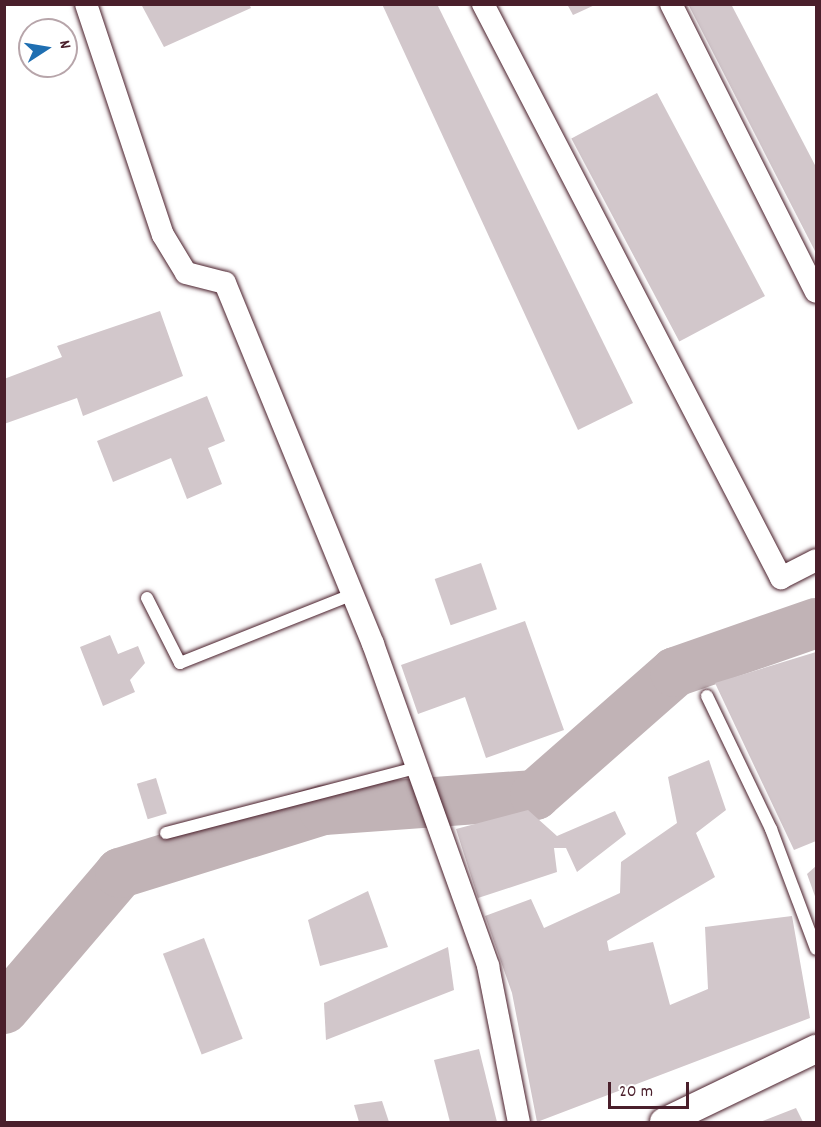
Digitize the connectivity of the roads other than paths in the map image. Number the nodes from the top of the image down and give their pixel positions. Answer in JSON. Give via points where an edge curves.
{"nodes":[{"id":1,"x":87,"y":4,"type":"edge"},
{"id":2,"x":483,"y":4,"type":"edge"},
{"id":3,"x":671,"y":4,"type":"edge"},
{"id":4,"x":816,"y":292,"type":"edge"},
{"id":5,"x":816,"y":560,"type":"edge"},
{"id":6,"x":353,"y":594,"type":"junction"},
{"id":7,"x":147,"y":598,"type":"dead end"},
{"id":8,"x":706,"y":696,"type":"dead end"},
{"id":9,"x":417,"y":774,"type":"junction"},
{"id":10,"x":166,"y":833,"type":"dead end"},
{"id":11,"x":816,"y":949,"type":"edge"},
{"id":12,"x":816,"y":1049,"type":"edge"},
{"id":13,"x":519,"y":1122,"type":"edge"},
{"id":14,"x":664,"y":1122,"type":"edge"}],
"edges":[{"from":1,"to":6,"type":"street","via":[[163,235],[186,273],[225,283]]},
{"from":2,"to":5,"type":"street","via":[[781,578]]},
{"from":3,"to":4,"type":"street"},
{"from":6,"to":7,"type":"lane","via":[[180,663]]},
{"from":6,"to":9,"type":"street"},
{"from":8,"to":11,"type":"lane","via":[[771,829]]},
{"from":9,"to":10,"type":"lane"},
{"from":9,"to":13,"type":"street","via":[[488,966]]},
{"from":12,"to":14,"type":"street"}]}
